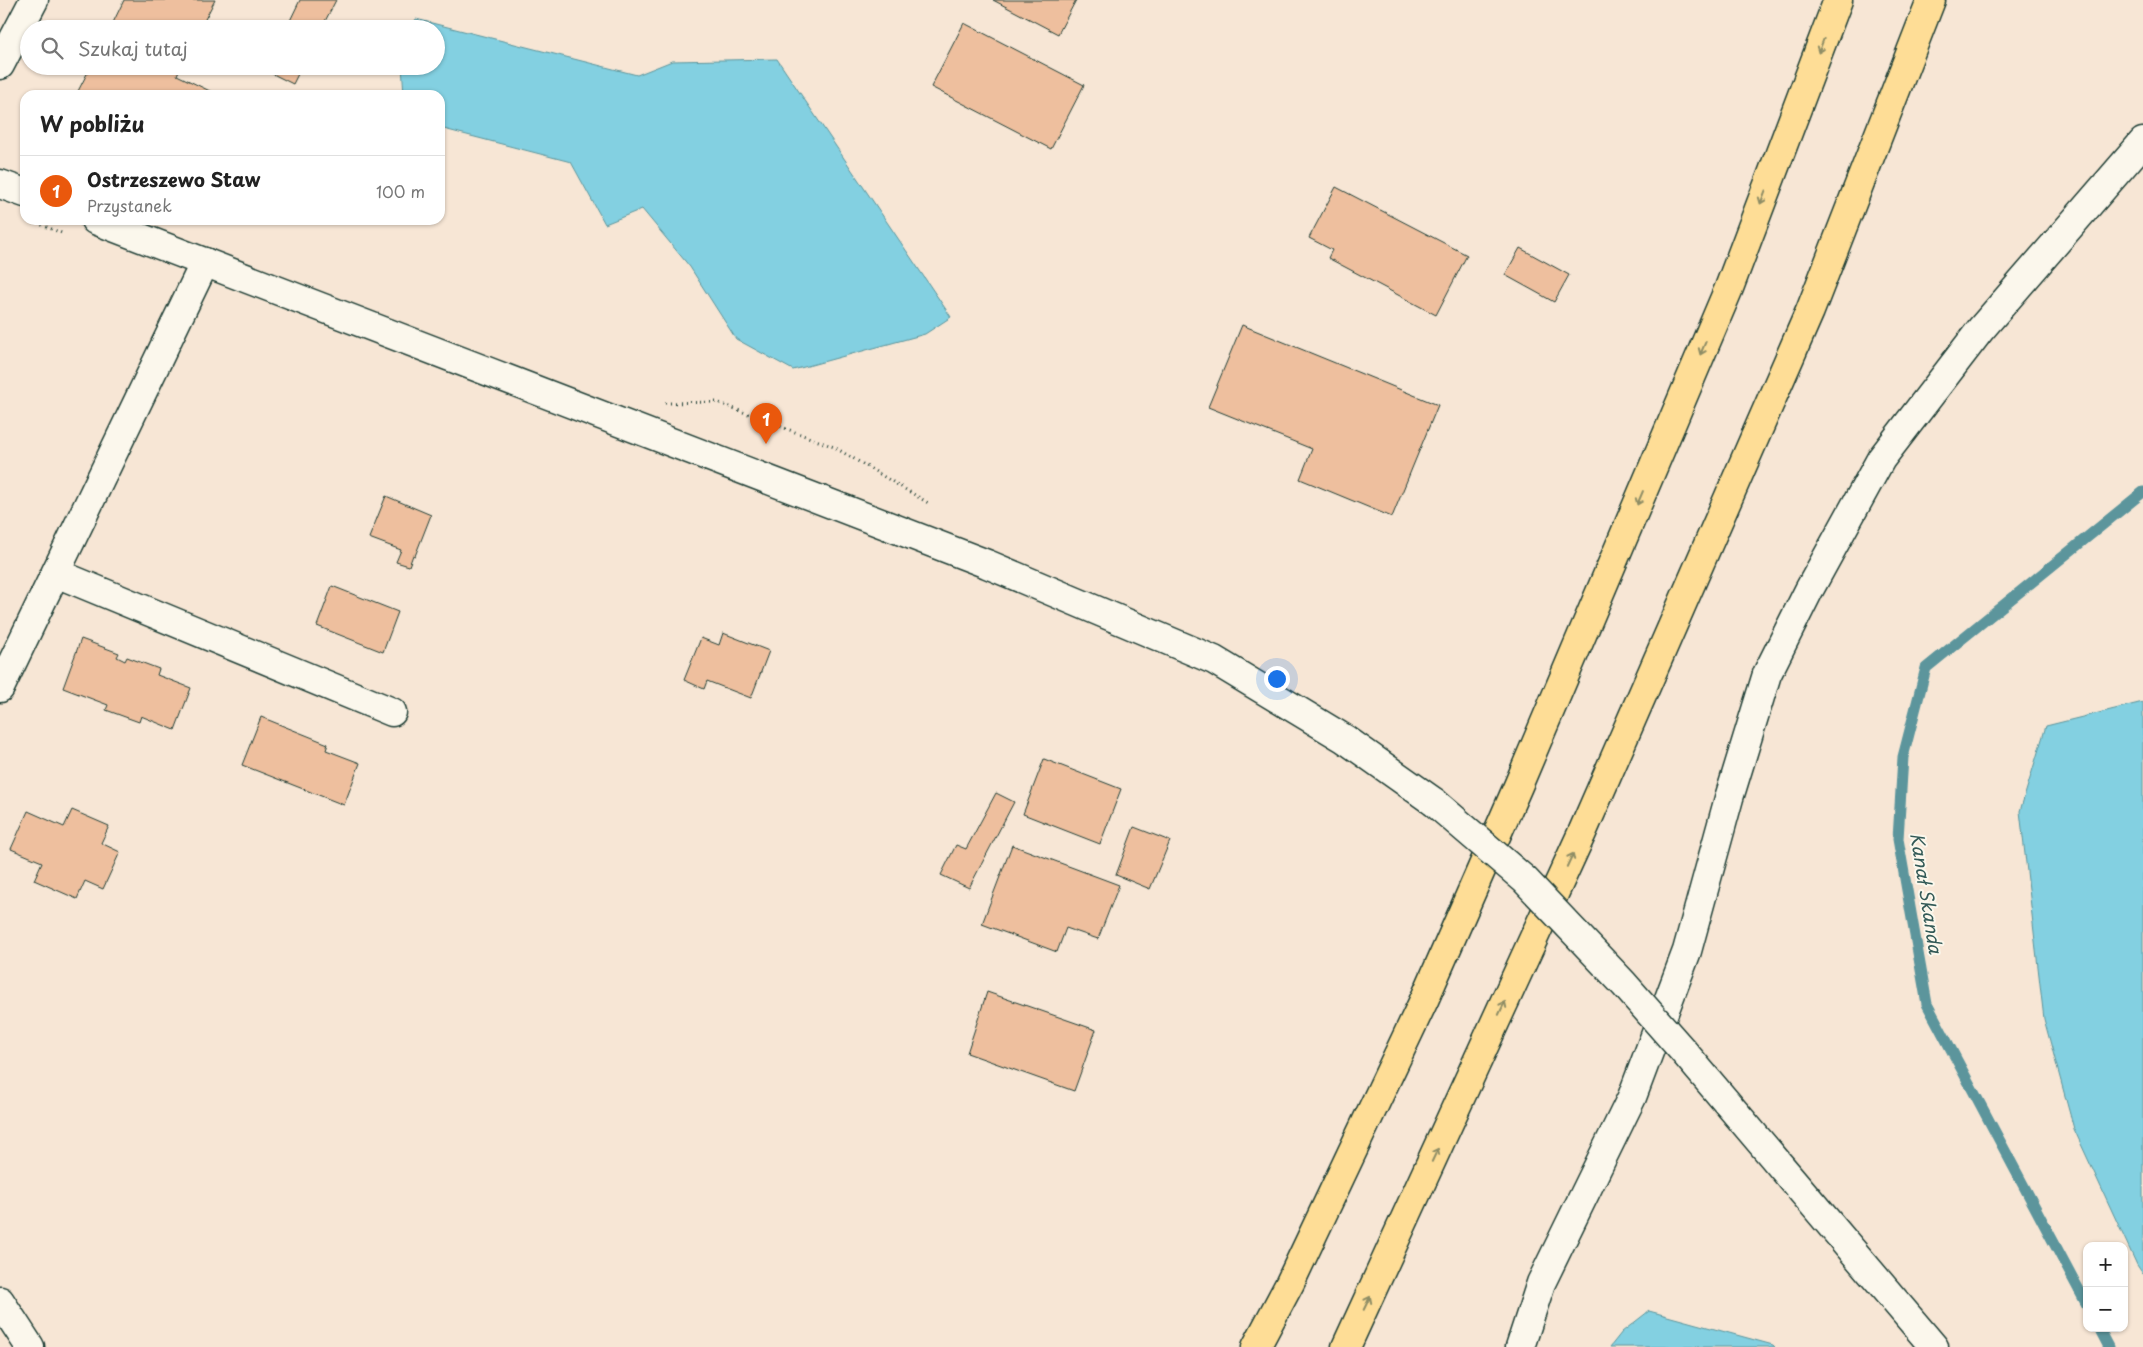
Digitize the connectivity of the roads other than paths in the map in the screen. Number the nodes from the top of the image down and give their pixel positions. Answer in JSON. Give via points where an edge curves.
{"nodes":[{"id":1,"x":34,"y":0,"type":"edge"},
{"id":2,"x":1838,"y":0,"type":"edge"},
{"id":3,"x":1931,"y":0,"type":"edge"},
{"id":4,"x":24,"y":20,"type":"edge"},
{"id":5,"x":20,"y":27,"type":"edge"},
{"id":6,"x":0,"y":65,"type":"edge"},
{"id":7,"x":2143,"y":142,"type":"edge"},
{"id":8,"x":0,"y":184,"type":"edge"},
{"id":9,"x":20,"y":191,"type":"edge"},
{"id":10,"x":108,"y":225,"type":"edge"},
{"id":11,"x":205,"y":262,"type":"junction"},
{"id":12,"x":56,"y":573,"type":"junction"},
{"id":13,"x":0,"y":688,"type":"edge"},
{"id":14,"x":392,"y":712,"type":"dead end"},
{"id":15,"x":0,"y":1301,"type":"edge"},
{"id":16,"x":30,"y":1347,"type":"edge"},
{"id":17,"x":1256,"y":1347,"type":"edge"},
{"id":18,"x":1346,"y":1347,"type":"edge"},
{"id":19,"x":1520,"y":1347,"type":"edge"},
{"id":20,"x":1934,"y":1347,"type":"edge"}],
"edges":[{"from":1,"to":4,"type":"street"},
{"from":2,"to":17,"type":"highway","one_way":true,"via":[[1729,288],[1518,786],[1425,998],[1290,1283]]},
{"from":18,"to":3,"type":"highway","one_way":true,"via":[[1582,833],[1810,311]]},
{"from":5,"to":6,"type":"street"},
{"from":7,"to":19,"type":"street","via":[[1980,329],[1880,459],[1809,590],[1767,674],[1728,798],[1687,951],[1632,1097],[1541,1283]]},
{"from":8,"to":9,"type":"street"},
{"from":10,"to":11,"type":"street"},
{"from":11,"to":12,"type":"street"},
{"from":11,"to":20,"type":"street","bridge":true,"via":[[987,564],[1214,660],[1345,739],[1434,802],[1525,880],[1684,1052]]},
{"from":12,"to":13,"type":"street"},
{"from":12,"to":14,"type":"street"},
{"from":15,"to":16,"type":"street"}]}
